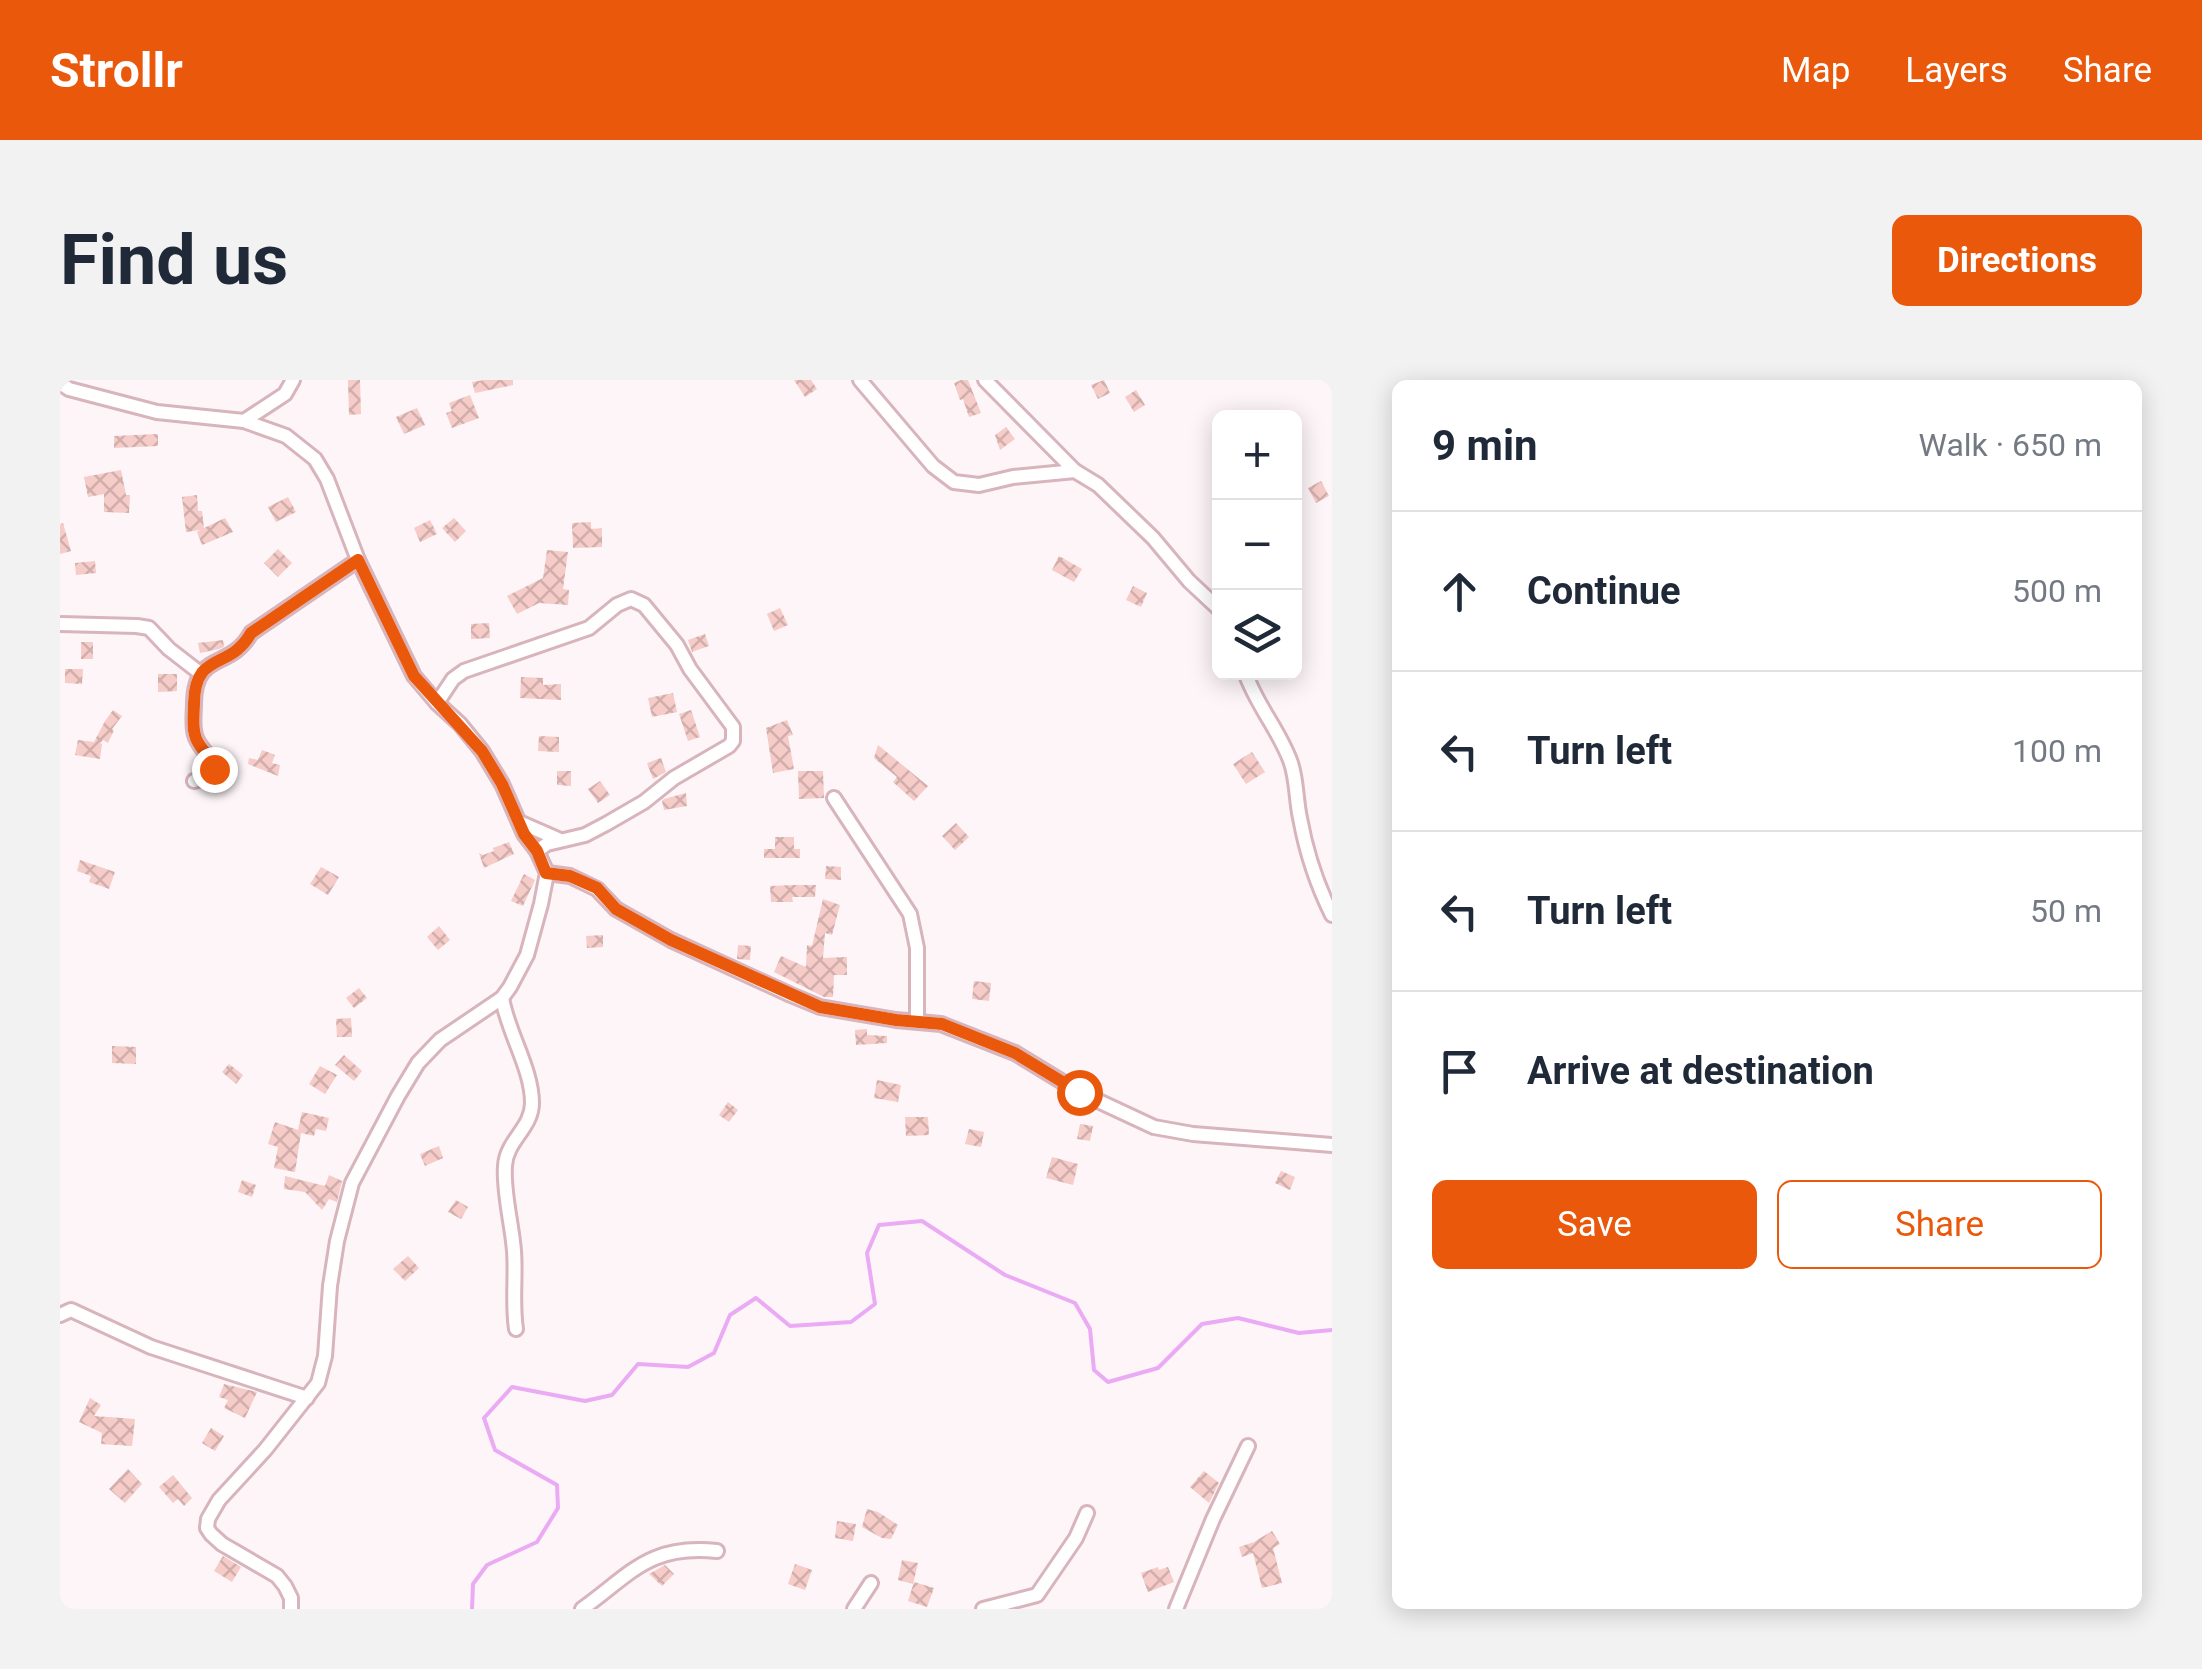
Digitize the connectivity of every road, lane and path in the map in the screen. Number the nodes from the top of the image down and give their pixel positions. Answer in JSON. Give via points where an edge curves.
{"nodes":[{"id":1,"x":293,"y":380,"type":"edge"},
{"id":2,"x":860,"y":380,"type":"edge"},
{"id":3,"x":984,"y":380,"type":"edge"},
{"id":4,"x":60,"y":383,"type":"edge"},
{"id":5,"x":244,"y":421,"type":"junction"},
{"id":6,"x":1075,"y":471,"type":"junction"},
{"id":7,"x":358,"y":560,"type":"junction"},
{"id":8,"x":1212,"y":603,"type":"edge"},
{"id":9,"x":60,"y":624,"type":"edge"},
{"id":10,"x":200,"y":673,"type":"junction"},
{"id":11,"x":1248,"y":680,"type":"edge"},
{"id":12,"x":437,"y":703,"type":"junction"},
{"id":13,"x":194,"y":781,"type":"dead end"},
{"id":14,"x":834,"y":798,"type":"dead end"},
{"id":15,"x":519,"y":822,"type":"junction"},
{"id":16,"x":558,"y":840,"type":"junction"},
{"id":17,"x":537,"y":851,"type":"junction"},
{"id":18,"x":546,"y":873,"type":"junction"},
{"id":19,"x":1332,"y":915,"type":"edge"},
{"id":20,"x":502,"y":998,"type":"junction"},
{"id":21,"x":918,"y":1020,"type":"junction"},
{"id":22,"x":1332,"y":1145,"type":"edge"},
{"id":23,"x":60,"y":1315,"type":"edge"},
{"id":24,"x":516,"y":1328,"type":"dead end"},
{"id":25,"x":307,"y":1398,"type":"junction"},
{"id":26,"x":1248,"y":1446,"type":"dead end"},
{"id":27,"x":1087,"y":1513,"type":"dead end"},
{"id":28,"x":717,"y":1551,"type":"dead end"},
{"id":29,"x":872,"y":1583,"type":"dead end"},
{"id":30,"x":291,"y":1609,"type":"edge"},
{"id":31,"x":582,"y":1609,"type":"edge"},
{"id":32,"x":854,"y":1609,"type":"edge"},
{"id":33,"x":983,"y":1609,"type":"edge"},
{"id":34,"x":1176,"y":1609,"type":"edge"}],
"edges":[{"from":1,"to":5,"type":"street","via":[[285,394]]},
{"from":2,"to":6,"type":"street","via":[[954,482],[978,485]]},
{"from":3,"to":6,"type":"street"},
{"from":4,"to":5,"type":"street","via":[[157,412]]},
{"from":5,"to":7,"type":"street","via":[[286,436],[315,458]]},
{"from":6,"to":8,"type":"street","via":[[1098,484]]},
{"from":7,"to":10,"type":"street"},
{"from":7,"to":12,"type":"street","via":[[414,676]]},
{"from":9,"to":10,"type":"street","via":[[150,628]]},
{"from":10,"to":13,"type":"street","via":[[195,738],[214,769]]},
{"from":11,"to":19,"type":"street","via":[[1292,764],[1311,861]]},
{"from":12,"to":15,"type":"street","via":[[482,751]]},
{"from":12,"to":16,"type":"street","via":[[464,670],[590,628],[631,598],[644,605],[733,727],[733,741],[606,824]]},
{"from":14,"to":21,"type":"street","via":[[910,914],[918,948]]},
{"from":15,"to":16,"type":"street"},
{"from":15,"to":17,"type":"street"},
{"from":16,"to":17,"type":"street"},
{"from":17,"to":18,"type":"street"},
{"from":18,"to":20,"type":"street","via":[[526,955]]},
{"from":18,"to":21,"type":"street","via":[[597,888],[616,909],[671,940],[820,1007]]},
{"from":20,"to":24,"type":"street","via":[[533,1108],[505,1166]]},
{"from":20,"to":25,"type":"street","via":[[418,1063],[352,1183],[337,1241],[322,1372]]},
{"from":21,"to":22,"type":"street","via":[[1015,1053],[1154,1126]]},
{"from":23,"to":25,"type":"street","via":[[71,1310],[152,1347]]},
{"from":25,"to":30,"type":"street","via":[[219,1500],[207,1528],[276,1576]]},
{"from":26,"to":34,"type":"street"},
{"from":27,"to":33,"type":"street","via":[[1037,1596]]},
{"from":28,"to":31,"type":"street","via":[[665,1553],[630,1570]]},
{"from":29,"to":32,"type":"street"}]}
